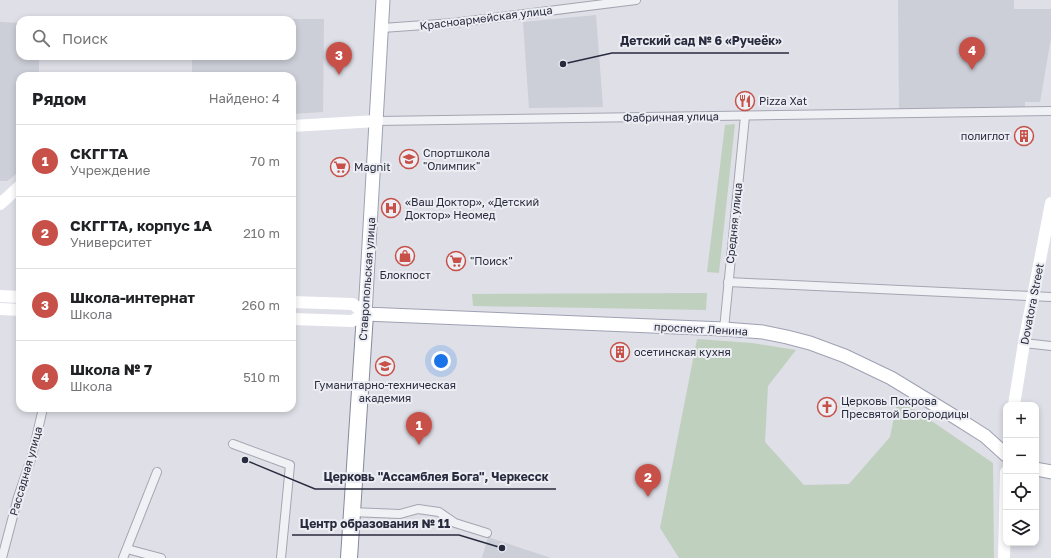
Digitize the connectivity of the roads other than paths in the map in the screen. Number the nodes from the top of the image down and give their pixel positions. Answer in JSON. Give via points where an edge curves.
{"nodes":[{"id":1,"x":383,"y":0,"type":"edge"},
{"id":2,"x":636,"y":0,"type":"edge"},
{"id":3,"x":382,"y":28,"type":"junction"},
{"id":4,"x":1051,"y":111,"type":"edge"},
{"id":5,"x":745,"y":116,"type":"junction"},
{"id":6,"x":377,"y":121,"type":"junction"},
{"id":7,"x":296,"y":126,"type":"edge"},
{"id":8,"x":16,"y":190,"type":"edge"},
{"id":9,"x":0,"y":204,"type":"edge"},
{"id":10,"x":1051,"y":208,"type":"edge"},
{"id":11,"x":728,"y":282,"type":"junction"},
{"id":12,"x":0,"y":296,"type":"edge"},
{"id":13,"x":16,"y":297,"type":"edge"},
{"id":14,"x":1034,"y":297,"type":"junction"},
{"id":15,"x":1051,"y":297,"type":"edge"},
{"id":16,"x":296,"y":302,"type":"edge"},
{"id":17,"x":0,"y":309,"type":"edge"},
{"id":18,"x":16,"y":310,"type":"edge"},
{"id":19,"x":365,"y":314,"type":"junction"},
{"id":20,"x":296,"y":319,"type":"edge"},
{"id":21,"x":724,"y":329,"type":"junction"},
{"id":22,"x":1024,"y":344,"type":"junction"},
{"id":23,"x":1051,"y":346,"type":"edge"},
{"id":24,"x":1014,"y":402,"type":"edge"},
{"id":25,"x":42,"y":412,"type":"edge"},
{"id":26,"x":233,"y":444,"type":"dead end"},
{"id":27,"x":1003,"y":452,"type":"edge"},
{"id":28,"x":1039,"y":470,"type":"edge"},
{"id":29,"x":157,"y":472,"type":"dead end"},
{"id":30,"x":1051,"y":472,"type":"edge"},
{"id":31,"x":1006,"y":474,"type":"edge"},
{"id":32,"x":352,"y":512,"type":"junction"},
{"id":33,"x":487,"y":533,"type":"dead end"},
{"id":34,"x":127,"y":549,"type":"junction"},
{"id":35,"x":2,"y":558,"type":"edge"},
{"id":36,"x":123,"y":558,"type":"edge"},
{"id":37,"x":161,"y":558,"type":"edge"},
{"id":38,"x":281,"y":558,"type":"edge"},
{"id":39,"x":349,"y":558,"type":"edge"},
{"id":40,"x":1004,"y":558,"type":"edge"}],
"edges":[{"from":1,"to":3,"type":"main road","name":"Ставропольская улица"},
{"from":2,"to":3,"type":"street","name":"Красноармейская улица","via":[[453,23]]},
{"from":3,"to":6,"type":"main road","name":"Ставропольская улица"},
{"from":4,"to":5,"type":"street","name":"Фабричная улица"},
{"from":5,"to":6,"type":"street","name":"Фабричная улица"},
{"from":5,"to":11,"type":"street","name":"Средняя улица"},
{"from":6,"to":7,"type":"main road","name":"Фабричная улица"},
{"from":6,"to":19,"type":"main road","name":"Ставропольская улица"},
{"from":8,"to":9,"type":"main road"},
{"from":10,"to":14,"type":"main road","name":"Dovatora Street"},
{"from":11,"to":14,"type":"street"},
{"from":11,"to":21,"type":"street","name":"Средняя улица"},
{"from":12,"to":13,"type":"main road"},
{"from":14,"to":15,"type":"street"},
{"from":14,"to":22,"type":"main road","name":"Dovatora Street"},
{"from":16,"to":19,"type":"main road","name":"проспект Ленина","via":[[353,304]]},
{"from":17,"to":18,"type":"main road"},
{"from":19,"to":20,"type":"main road","name":"проспект Ленина","via":[[352,321]]},
{"from":19,"to":21,"type":"main road","name":"проспект Ленина"},
{"from":19,"to":32,"type":"highway","name":"Ставропольская улица"},
{"from":21,"to":27,"type":"main road","name":"проспект Ленина","via":[[787,337],[845,356],[884,374],[916,393],[985,436]]},
{"from":22,"to":23,"type":"street"},
{"from":22,"to":24,"type":"main road","name":"Dovatora Street"},
{"from":25,"to":35,"type":"street","name":"Рассадная улица"},
{"from":26,"to":38,"type":"street","via":[[290,465]]},
{"from":28,"to":30,"type":"main road"},
{"from":29,"to":34,"type":"street"},
{"from":31,"to":40,"type":"main road"},
{"from":32,"to":33,"type":"street","via":[[400,514],[418,509],[439,512],[455,523]]},
{"from":32,"to":39,"type":"highway","name":"Ставропольская улица"},
{"from":34,"to":36,"type":"street"},
{"from":34,"to":37,"type":"street"}]}
